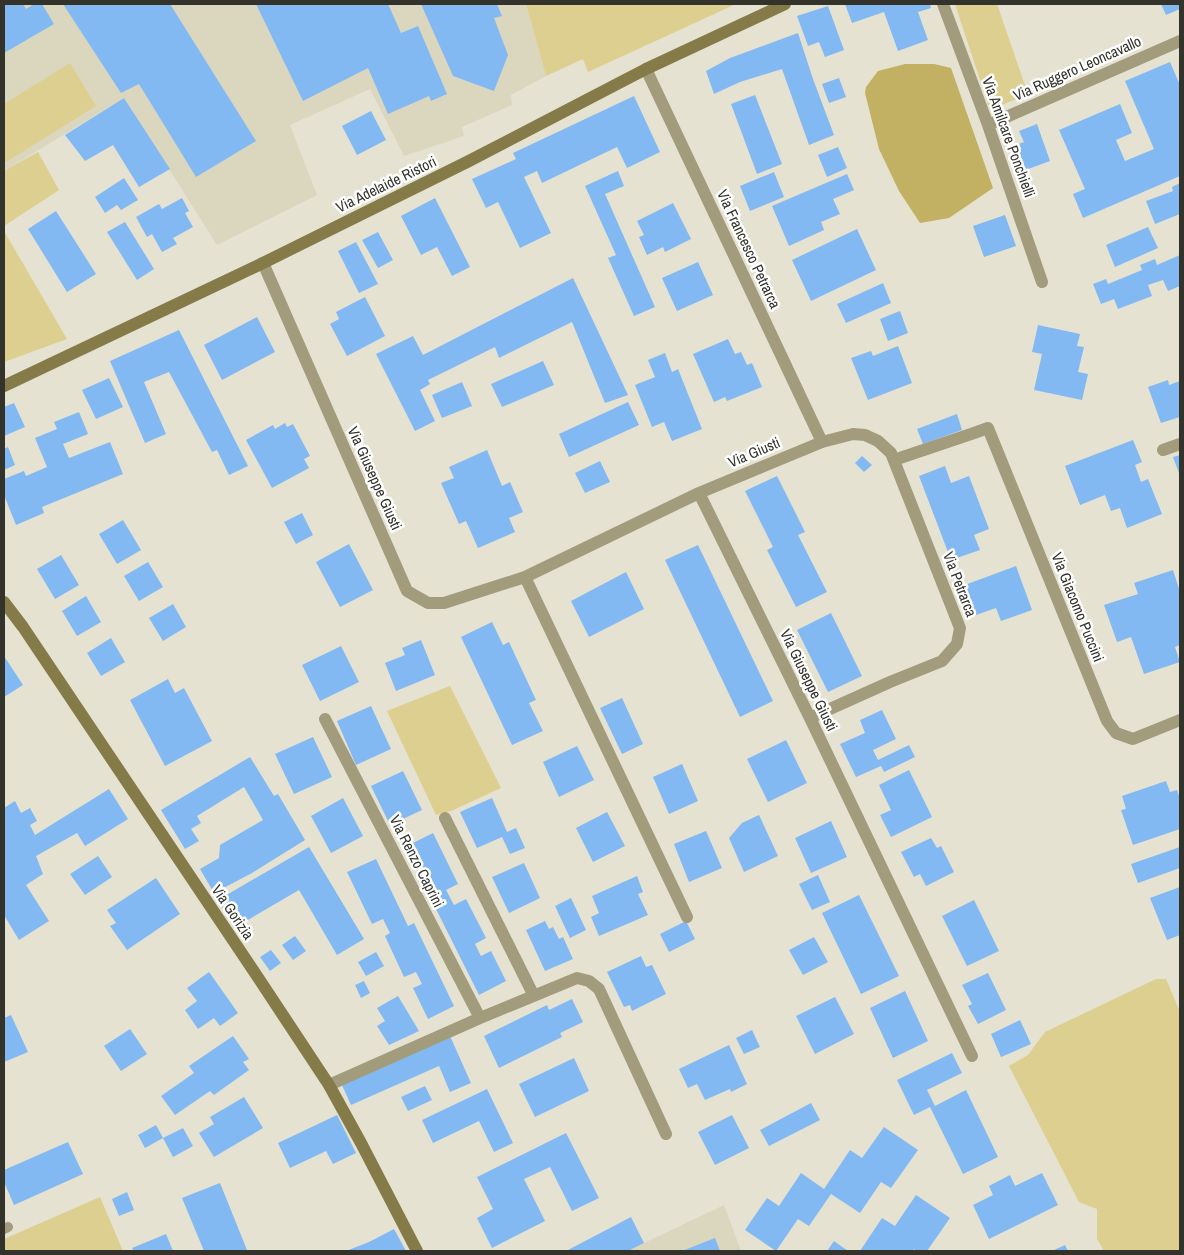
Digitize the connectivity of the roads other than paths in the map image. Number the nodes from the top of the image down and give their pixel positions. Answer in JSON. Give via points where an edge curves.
{"nodes":[{"id":1,"x":943,"y":4,"type":"edge"},
{"id":2,"x":783,"y":5,"type":"edge"},
{"id":3,"x":1180,"y":41,"type":"edge"},
{"id":4,"x":646,"y":69,"type":"junction"},
{"id":5,"x":988,"y":125,"type":"junction"},
{"id":6,"x":263,"y":263,"type":"junction"},
{"id":7,"x":1042,"y":282,"type":"dead end"},
{"id":8,"x":4,"y":386,"type":"edge"},
{"id":9,"x":822,"y":442,"type":"junction"},
{"id":10,"x":1180,"y":444,"type":"edge"},
{"id":11,"x":1163,"y":450,"type":"dead end"},
{"id":12,"x":894,"y":460,"type":"junction"},
{"id":13,"x":699,"y":493,"type":"junction"},
{"id":14,"x":525,"y":576,"type":"junction"},
{"id":15,"x":4,"y":602,"type":"edge"},
{"id":16,"x":810,"y":718,"type":"junction"},
{"id":17,"x":324,"y":719,"type":"dead end"},
{"id":18,"x":1180,"y":720,"type":"edge"},
{"id":19,"x":445,"y":818,"type":"dead end"},
{"id":20,"x":686,"y":917,"type":"dead end"},
{"id":21,"x":534,"y":996,"type":"junction"},
{"id":22,"x":480,"y":1018,"type":"junction"},
{"id":23,"x":972,"y":1056,"type":"dead end"},
{"id":24,"x":329,"y":1086,"type":"junction"},
{"id":25,"x":666,"y":1134,"type":"dead end"},
{"id":26,"x":417,"y":1251,"type":"edge"}],
"edges":[{"from":1,"to":5,"type":"street","name":"Via Amilcare Ponchielli"},
{"from":2,"to":4,"type":"main road","name":"Via Adelaide Ristori"},
{"from":3,"to":5,"type":"street","name":"Via Ruggero Leoncavallo"},
{"from":4,"to":6,"type":"main road","name":"Via Adelaide Ristori"},
{"from":4,"to":9,"type":"street","name":"Via Francesco Petrarca"},
{"from":5,"to":7,"type":"street","name":"Via Amilcare Ponchielli"},
{"from":6,"to":8,"type":"main road","name":"Via Adelaide Ristori"},
{"from":6,"to":14,"type":"street","name":"Via Giuseppe Giusti","via":[[407,591],[428,603],[444,603]]},
{"from":9,"to":12,"type":"street","name":"Via Petrarca","via":[[853,434],[865,435],[878,441]]},
{"from":9,"to":13,"type":"street","name":"Via Giusti"},
{"from":10,"to":11,"type":"street"},
{"from":12,"to":16,"type":"street","name":"Via Petrarca","via":[[960,628],[957,644],[942,661]]},
{"from":12,"to":18,"type":"street","name":"Via Giacomo Puccini","via":[[988,428],[1107,721],[1116,733],[1133,739]]},
{"from":13,"to":14,"type":"street","name":"Via Giuseppe Giusti"},
{"from":13,"to":16,"type":"street","name":"Via Giuseppe Giusti"},
{"from":14,"to":20,"type":"street"},
{"from":15,"to":24,"type":"main road","name":"Via Gorizia"},
{"from":16,"to":23,"type":"street","name":"Via Giuseppe Giusti"},
{"from":17,"to":22,"type":"street","name":"Via Renzo Caprini"},
{"from":19,"to":21,"type":"street"},
{"from":21,"to":22,"type":"street"},
{"from":21,"to":25,"type":"street","via":[[576,978],[589,981],[599,989]]},
{"from":22,"to":24,"type":"street"},
{"from":24,"to":26,"type":"main road","name":"Via Gorizia"}]}
